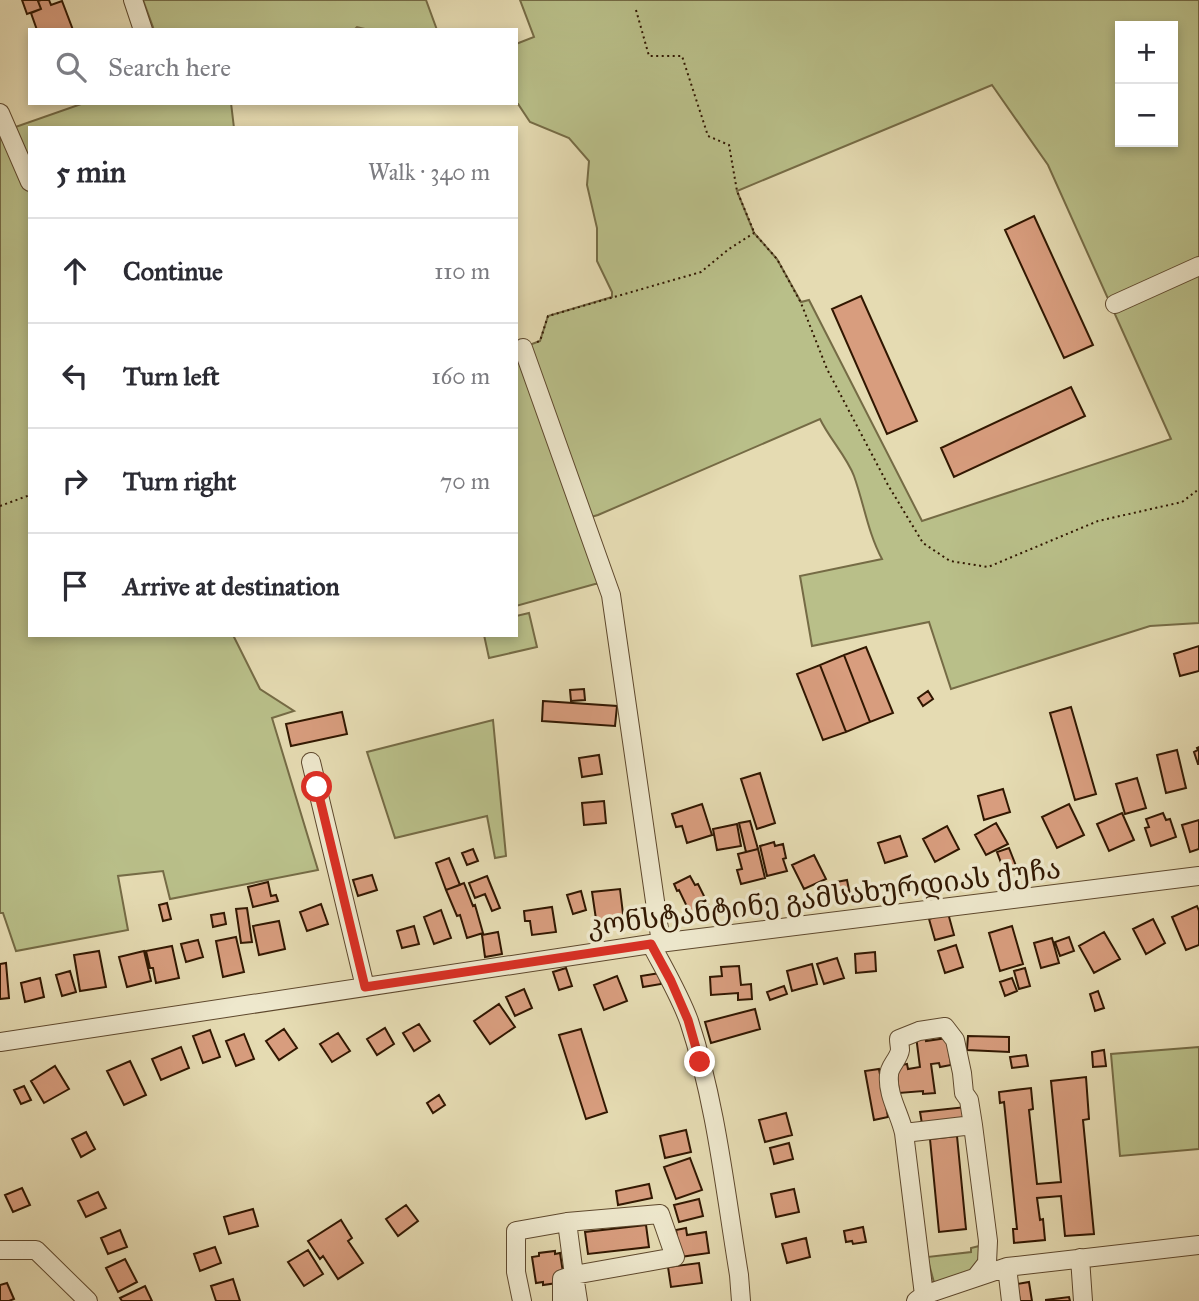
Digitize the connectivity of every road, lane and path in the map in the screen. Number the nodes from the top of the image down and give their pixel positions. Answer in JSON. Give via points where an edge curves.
{"nodes":[{"id":1,"x":133,"y":0,"type":"edge"},
{"id":2,"x":636,"y":10,"type":"dead end"},
{"id":3,"x":136,"y":28,"type":"edge"},
{"id":4,"x":0,"y":113,"type":"edge"},
{"id":5,"x":28,"y":177,"type":"edge"},
{"id":6,"x":754,"y":233,"type":"junction"},
{"id":7,"x":1199,"y":266,"type":"edge"},
{"id":8,"x":1115,"y":304,"type":"dead end"},
{"id":9,"x":523,"y":348,"type":"joint"},
{"id":10,"x":1199,"y":489,"type":"edge"},
{"id":11,"x":28,"y":496,"type":"edge"},
{"id":12,"x":0,"y":506,"type":"edge"},
{"id":13,"x":311,"y":762,"type":"dead end"},
{"id":14,"x":1199,"y":876,"type":"edge"},
{"id":15,"x":656,"y":943,"type":"junction"},
{"id":16,"x":365,"y":987,"type":"junction"},
{"id":17,"x":0,"y":1042,"type":"edge"},
{"id":18,"x":974,"y":1125,"type":"junction"},
{"id":19,"x":904,"y":1133,"type":"junction"},
{"id":20,"x":567,"y":1222,"type":"junction"},
{"id":21,"x":1199,"y":1245,"type":"edge"},
{"id":22,"x":0,"y":1250,"type":"edge"},
{"id":23,"x":1080,"y":1258,"type":"junction"},
{"id":24,"x":1007,"y":1267,"type":"junction"},
{"id":25,"x":574,"y":1275,"type":"junction"},
{"id":26,"x":976,"y":1278,"type":"junction"},
{"id":27,"x":920,"y":1298,"type":"edge"},
{"id":28,"x":88,"y":1301,"type":"edge"},
{"id":29,"x":522,"y":1301,"type":"edge"},
{"id":30,"x":562,"y":1301,"type":"edge"},
{"id":31,"x":578,"y":1301,"type":"edge"},
{"id":32,"x":741,"y":1301,"type":"edge"},
{"id":33,"x":1011,"y":1301,"type":"edge"},
{"id":34,"x":1083,"y":1301,"type":"edge"}],
"edges":[{"from":1,"to":3,"type":"street"},
{"from":2,"to":6,"type":"path","via":[[649,56],[682,56],[708,136],[729,145],[737,191]]},
{"from":4,"to":5,"type":"street"},
{"from":6,"to":9,"type":"path","via":[[701,272],[548,316],[540,341]]},
{"from":6,"to":10,"type":"path","via":[[777,259],[801,303],[827,369],[888,485],[923,543],[950,561],[988,567],[1098,521],[1182,502]]},
{"from":7,"to":8,"type":"street"},
{"from":9,"to":15,"type":"street","via":[[611,595]]},
{"from":11,"to":12,"type":"path"},
{"from":13,"to":16,"type":"street"},
{"from":14,"to":15,"type":"street","name":"კონსტანტინე გამსახურდიას ქუჩა"},
{"from":15,"to":16,"type":"street","name":"კონსტანტინე გამსახურდიას ქუჩა"},
{"from":15,"to":32,"type":"street","via":[[688,1020],[712,1105]]},
{"from":16,"to":17,"type":"street","name":"კონსტანტინე გამსახურდიას ქუჩა"},
{"from":18,"to":19,"type":"street"},
{"from":18,"to":19,"type":"street","via":[[955,1040],[945,1027],[899,1039],[900,1052],[888,1071]]},
{"from":18,"to":26,"type":"street","via":[[988,1241],[987,1263]]},
{"from":19,"to":27,"type":"street"},
{"from":20,"to":25,"type":"street"},
{"from":20,"to":25,"type":"street","via":[[660,1213],[675,1257]]},
{"from":20,"to":29,"type":"street","via":[[516,1231],[516,1272]]},
{"from":21,"to":23,"type":"street"},
{"from":22,"to":28,"type":"street","via":[[36,1250]]},
{"from":23,"to":24,"type":"street"},
{"from":23,"to":34,"type":"street"},
{"from":24,"to":26,"type":"street"},
{"from":24,"to":33,"type":"street"},
{"from":25,"to":30,"type":"street","via":[[562,1279]]},
{"from":25,"to":31,"type":"street"},
{"from":26,"to":27,"type":"street"}]}
